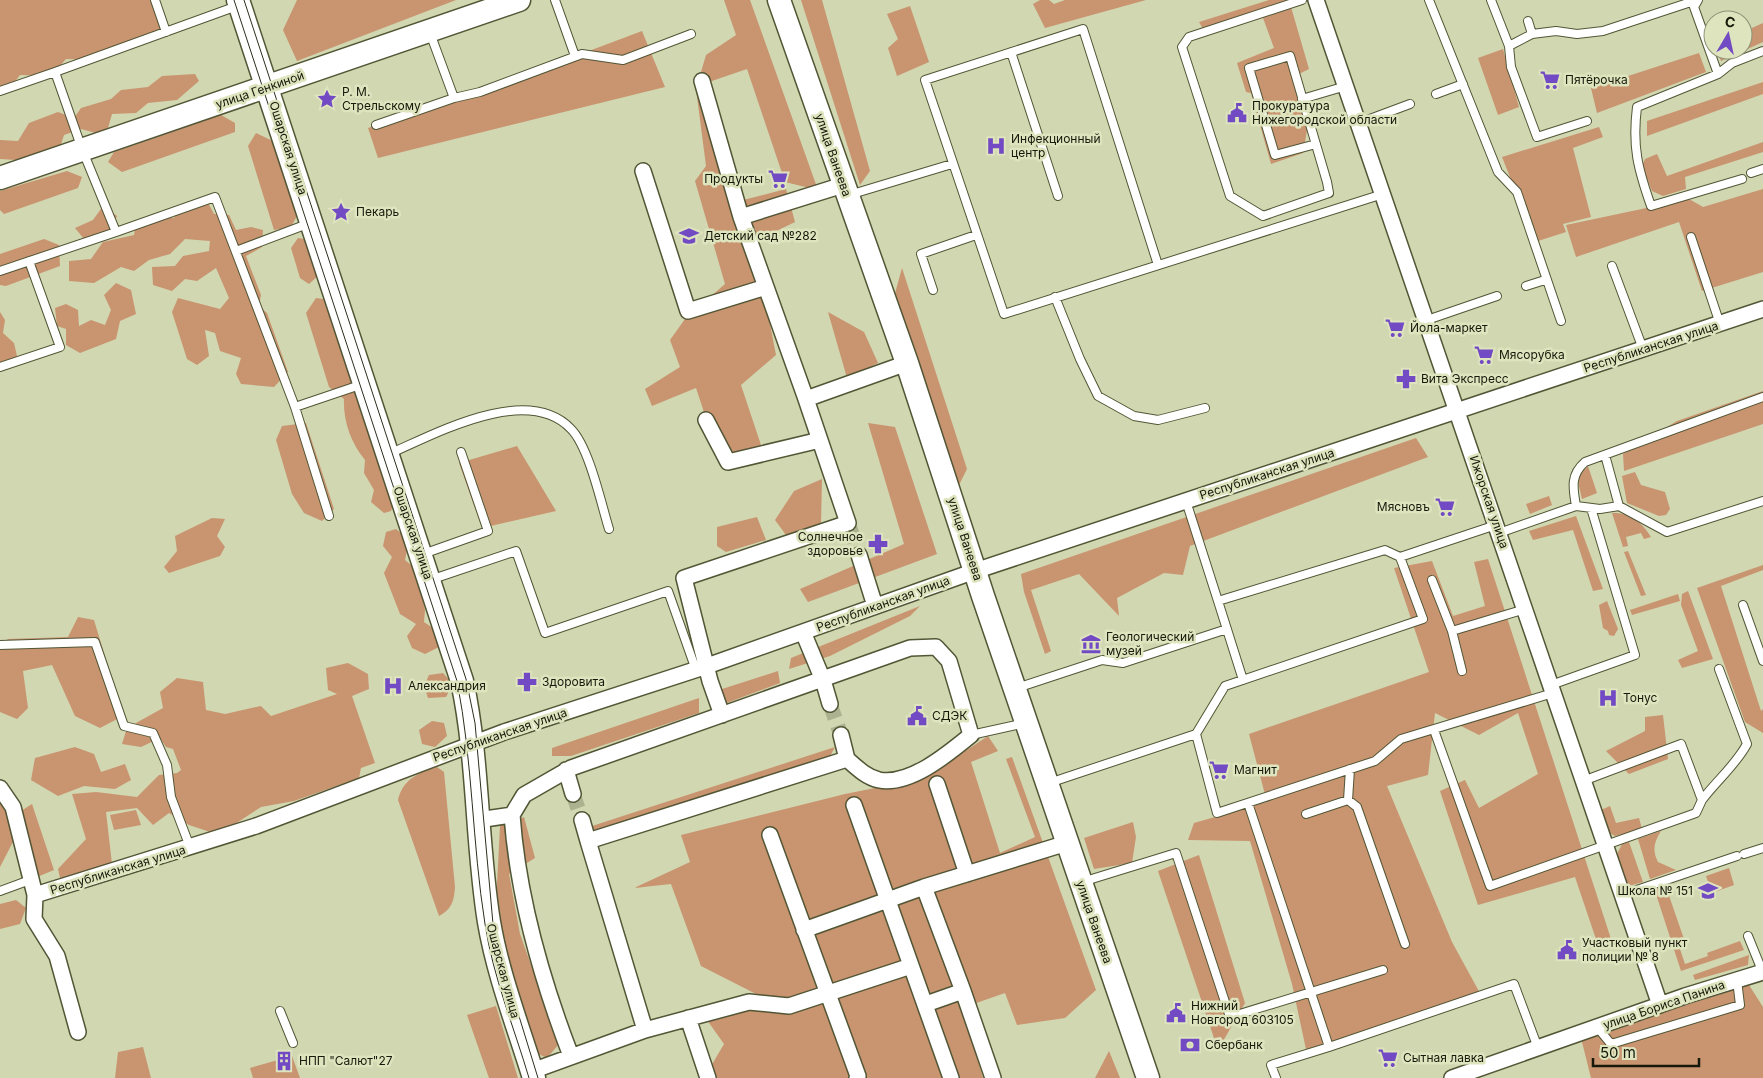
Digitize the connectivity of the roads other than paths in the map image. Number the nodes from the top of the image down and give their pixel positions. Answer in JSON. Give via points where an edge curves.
{"nodes":[{"id":1,"x":155,"y":0,"type":"edge"},
{"id":2,"x":519,"y":0,"type":"edge"},
{"id":3,"x":555,"y":0,"type":"edge"},
{"id":4,"x":779,"y":0,"type":"edge"},
{"id":5,"x":1302,"y":0,"type":"edge"},
{"id":6,"x":1316,"y":0,"type":"edge"},
{"id":7,"x":1429,"y":0,"type":"edge"},
{"id":8,"x":1491,"y":0,"type":"edge"},
{"id":9,"x":1698,"y":0,"type":"edge"},
{"id":10,"x":238,"y":2,"type":"edge"},
{"id":11,"x":1528,"y":21,"type":"dead end"},
{"id":12,"x":429,"y":31,"type":"junction"},
{"id":13,"x":166,"y":32,"type":"junction"},
{"id":14,"x":691,"y":34,"type":"dead end"},
{"id":15,"x":1532,"y":34,"type":"junction"},
{"id":16,"x":1508,"y":46,"type":"junction"},
{"id":17,"x":1763,"y":51,"type":"edge"},
{"id":18,"x":1011,"y":52,"type":"junction"},
{"id":19,"x":575,"y":56,"type":"junction"},
{"id":20,"x":55,"y":72,"type":"junction"},
{"id":21,"x":1718,"y":74,"type":"junction"},
{"id":22,"x":702,"y":81,"type":"dead end"},
{"id":23,"x":1463,"y":84,"type":"junction"},
{"id":24,"x":1346,"y":86,"type":"junction"},
{"id":25,"x":268,"y":87,"type":"junction"},
{"id":26,"x":0,"y":91,"type":"edge"},
{"id":27,"x":1436,"y":94,"type":"dead end"},
{"id":28,"x":454,"y":98,"type":"junction"},
{"id":29,"x":1302,"y":99,"type":"junction"},
{"id":30,"x":1410,"y":104,"type":"dead end"},
{"id":31,"x":1587,"y":121,"type":"dead end"},
{"id":32,"x":1359,"y":123,"type":"junction"},
{"id":33,"x":376,"y":126,"type":"dead end"},
{"id":34,"x":1316,"y":144,"type":"junction"},
{"id":35,"x":82,"y":149,"type":"junction"},
{"id":36,"x":952,"y":164,"type":"junction"},
{"id":37,"x":1763,"y":169,"type":"edge"},
{"id":38,"x":643,"y":171,"type":"dead end"},
{"id":39,"x":1751,"y":173,"type":"dead end"},
{"id":40,"x":0,"y":178,"type":"edge"},
{"id":41,"x":1742,"y":179,"type":"dead end"},
{"id":42,"x":846,"y":190,"type":"junction"},
{"id":43,"x":1384,"y":194,"type":"junction"},
{"id":44,"x":1058,"y":196,"type":"dead end"},
{"id":45,"x":741,"y":217,"type":"junction"},
{"id":46,"x":312,"y":223,"type":"junction"},
{"id":47,"x":116,"y":232,"type":"junction"},
{"id":48,"x":976,"y":235,"type":"junction"},
{"id":49,"x":1691,"y":237,"type":"dead end"},
{"id":50,"x":236,"y":251,"type":"junction"},
{"id":51,"x":29,"y":261,"type":"junction"},
{"id":52,"x":1158,"y":265,"type":"junction"},
{"id":53,"x":1612,"y":266,"type":"dead end"},
{"id":54,"x":0,"y":271,"type":"edge"},
{"id":55,"x":1545,"y":280,"type":"junction"},
{"id":56,"x":1526,"y":286,"type":"dead end"},
{"id":57,"x":766,"y":287,"type":"junction"},
{"id":58,"x":933,"y":290,"type":"dead end"},
{"id":59,"x":1497,"y":296,"type":"dead end"},
{"id":60,"x":1055,"y":298,"type":"junction"},
{"id":61,"x":1763,"y":309,"type":"edge"},
{"id":62,"x":1427,"y":320,"type":"junction"},
{"id":63,"x":1561,"y":321,"type":"dead end"},
{"id":64,"x":1720,"y":324,"type":"junction"},
{"id":65,"x":1643,"y":349,"type":"junction"},
{"id":66,"x":907,"y":363,"type":"junction"},
{"id":67,"x":0,"y":368,"type":"edge"},
{"id":68,"x":364,"y":384,"type":"junction"},
{"id":69,"x":1763,"y":397,"type":"edge"},
{"id":70,"x":806,"y":399,"type":"junction"},
{"id":71,"x":296,"y":407,"type":"junction"},
{"id":72,"x":1205,"y":408,"type":"dead end"},
{"id":73,"x":1458,"y":412,"type":"junction"},
{"id":74,"x":706,"y":420,"type":"dead end"},
{"id":75,"x":820,"y":440,"type":"junction"},
{"id":76,"x":461,"y":452,"type":"dead end"},
{"id":77,"x":387,"y":455,"type":"junction"},
{"id":78,"x":1605,"y":455,"type":"junction"},
{"id":79,"x":1186,"y":501,"type":"junction"},
{"id":80,"x":1763,"y":501,"type":"edge"},
{"id":81,"x":1576,"y":506,"type":"junction"},
{"id":82,"x":1619,"y":506,"type":"junction"},
{"id":83,"x":1591,"y":508,"type":"junction"},
{"id":84,"x":329,"y":516,"type":"dead end"},
{"id":85,"x":609,"y":529,"type":"dead end"},
{"id":86,"x":1498,"y":529,"type":"junction"},
{"id":87,"x":421,"y":555,"type":"junction"},
{"id":88,"x":859,"y":556,"type":"tunnel mouth"},
{"id":89,"x":1400,"y":557,"type":"junction"},
{"id":90,"x":975,"y":571,"type":"junction"},
{"id":91,"x":429,"y":580,"type":"junction"},
{"id":92,"x":1432,"y":580,"type":"dead end"},
{"id":93,"x":1218,"y":601,"type":"junction"},
{"id":94,"x":1743,"y":605,"type":"dead end"},
{"id":95,"x":875,"y":606,"type":"junction"},
{"id":96,"x":1525,"y":609,"type":"junction"},
{"id":97,"x":1227,"y":629,"type":"junction"},
{"id":98,"x":1452,"y":631,"type":"junction"},
{"id":99,"x":803,"y":632,"type":"junction"},
{"id":100,"x":0,"y":645,"type":"edge"},
{"id":101,"x":1763,"y":660,"type":"edge"},
{"id":102,"x":701,"y":668,"type":"junction"},
{"id":103,"x":1719,"y":669,"type":"dead end"},
{"id":104,"x":1462,"y":671,"type":"dead end"},
{"id":105,"x":823,"y":680,"type":"junction"},
{"id":106,"x":1243,"y":680,"type":"junction"},
{"id":107,"x":1015,"y":688,"type":"junction"},
{"id":108,"x":1552,"y":689,"type":"junction"},
{"id":109,"x":830,"y":704,"type":"tunnel mouth"},
{"id":110,"x":722,"y":715,"type":"junction"},
{"id":111,"x":1026,"y":723,"type":"junction"},
{"id":112,"x":1434,"y":730,"type":"junction"},
{"id":113,"x":1196,"y":734,"type":"junction"},
{"id":114,"x":841,"y":735,"type":"tunnel mouth"},
{"id":115,"x":971,"y":735,"type":"junction"},
{"id":116,"x":472,"y":744,"type":"junction"},
{"id":117,"x":847,"y":759,"type":"junction"},
{"id":118,"x":1350,"y":769,"type":"junction"},
{"id":119,"x":566,"y":770,"type":"junction"},
{"id":120,"x":1583,"y":781,"type":"junction"},
{"id":121,"x":937,"y":784,"type":"dead end"},
{"id":122,"x":1047,"y":784,"type":"junction"},
{"id":123,"x":0,"y":788,"type":"edge"},
{"id":124,"x":574,"y":794,"type":"tunnel mouth"},
{"id":125,"x":1348,"y":800,"type":"junction"},
{"id":126,"x":1702,"y":800,"type":"junction"},
{"id":127,"x":1248,"y":803,"type":"junction"},
{"id":128,"x":854,"y":805,"type":"dead end"},
{"id":129,"x":1306,"y":814,"type":"dead end"},
{"id":130,"x":512,"y":815,"type":"junction"},
{"id":131,"x":478,"y":820,"type":"junction"},
{"id":132,"x":582,"y":820,"type":"tunnel mouth"},
{"id":133,"x":770,"y":835,"type":"dead end"},
{"id":134,"x":588,"y":841,"type":"junction"},
{"id":135,"x":1067,"y":843,"type":"junction"},
{"id":136,"x":1605,"y":844,"type":"junction"},
{"id":137,"x":190,"y":847,"type":"junction"},
{"id":138,"x":1763,"y":848,"type":"edge"},
{"id":139,"x":967,"y":874,"type":"junction"},
{"id":140,"x":30,"y":880,"type":"junction"},
{"id":141,"x":1081,"y":882,"type":"junction"},
{"id":142,"x":924,"y":887,"type":"junction"},
{"id":143,"x":0,"y":891,"type":"edge"},
{"id":144,"x":35,"y":895,"type":"junction"},
{"id":145,"x":1622,"y":895,"type":"junction"},
{"id":146,"x":887,"y":900,"type":"junction"},
{"id":147,"x":804,"y":930,"type":"junction"},
{"id":148,"x":1748,"y":936,"type":"dead end"},
{"id":149,"x":1405,"y":944,"type":"dead end"},
{"id":150,"x":911,"y":966,"type":"junction"},
{"id":151,"x":1383,"y":970,"type":"dead end"},
{"id":152,"x":1763,"y":973,"type":"edge"},
{"id":153,"x":1737,"y":980,"type":"junction"},
{"id":154,"x":963,"y":991,"type":"junction"},
{"id":155,"x":1312,"y":992,"type":"junction"},
{"id":156,"x":827,"y":994,"type":"junction"},
{"id":157,"x":926,"y":1004,"type":"junction"},
{"id":158,"x":1660,"y":1006,"type":"junction"},
{"id":159,"x":280,"y":1010,"type":"dead end"},
{"id":160,"x":688,"y":1018,"type":"junction"},
{"id":161,"x":1597,"y":1027,"type":"junction"},
{"id":162,"x":645,"y":1030,"type":"junction"},
{"id":163,"x":78,"y":1032,"type":"dead end"},
{"id":164,"x":293,"y":1043,"type":"dead end"},
{"id":165,"x":1329,"y":1047,"type":"junction"},
{"id":166,"x":1538,"y":1048,"type":"junction"},
{"id":167,"x":571,"y":1056,"type":"junction"},
{"id":168,"x":533,"y":1074,"type":"edge"},
{"id":169,"x":1475,"y":1074,"type":"edge"},
{"id":170,"x":708,"y":1078,"type":"edge"},
{"id":171,"x":857,"y":1078,"type":"edge"},
{"id":172,"x":951,"y":1078,"type":"edge"},
{"id":173,"x":993,"y":1078,"type":"edge"},
{"id":174,"x":1148,"y":1078,"type":"edge"},
{"id":175,"x":1276,"y":1078,"type":"edge"},
{"id":176,"x":1452,"y":1078,"type":"edge"}],
"edges":[{"from":1,"to":13,"type":"lane"},
{"from":2,"to":12,"type":"street","name":"улица Генкиной"},
{"from":3,"to":19,"type":"lane"},
{"from":4,"to":42,"type":"street","name":"улица Ванеева"},
{"from":5,"to":34,"type":"lane","via":[[1189,37],[1182,47],[1230,196],[1263,216],[1329,193]]},
{"from":6,"to":24,"type":"street","name":"Ижорская улица"},
{"from":7,"to":23,"type":"lane"},
{"from":8,"to":16,"type":"lane"},
{"from":9,"to":15,"type":"lane","via":[[1603,31]]},
{"from":9,"to":21,"type":"lane","via":[[1694,6]]},
{"from":10,"to":13,"type":"lane"},
{"from":10,"to":25,"type":"street","name":"Ошарская улица"},
{"from":11,"to":15,"type":"lane"},
{"from":12,"to":25,"type":"street","name":"улица Генкиной"},
{"from":12,"to":28,"type":"lane"},
{"from":13,"to":20,"type":"lane"},
{"from":14,"to":19,"type":"lane","via":[[623,60],[582,54]]},
{"from":15,"to":16,"type":"lane"},
{"from":16,"to":31,"type":"lane","via":[[1511,67],[1537,137]]},
{"from":17,"to":21,"type":"lane","via":[[1732,63]]},
{"from":18,"to":36,"type":"lane","via":[[925,80]]},
{"from":18,"to":44,"type":"lane"},
{"from":18,"to":52,"type":"lane","via":[[1083,29]]},
{"from":19,"to":28,"type":"lane","via":[[480,92]]},
{"from":20,"to":26,"type":"lane"},
{"from":20,"to":35,"type":"lane"},
{"from":21,"to":41,"type":"lane","via":[[1637,107],[1637,164],[1651,206]]},
{"from":22,"to":45,"type":"street"},
{"from":23,"to":27,"type":"lane"},
{"from":23,"to":55,"type":"lane","via":[[1498,172],[1517,192]]},
{"from":24,"to":29,"type":"lane"},
{"from":24,"to":32,"type":"street","name":"Ижорская улица"},
{"from":25,"to":35,"type":"street","name":"улица Генкиной"},
{"from":25,"to":46,"type":"street","name":"Ошарская улица"},
{"from":28,"to":33,"type":"lane"},
{"from":29,"to":34,"type":"lane"},
{"from":29,"to":34,"type":"lane","via":[[1290,56],[1249,68],[1275,155]]},
{"from":30,"to":32,"type":"lane"},
{"from":32,"to":43,"type":"street","name":"Ижорская улица"},
{"from":35,"to":40,"type":"street","name":"улица Генкиной"},
{"from":35,"to":47,"type":"lane"},
{"from":36,"to":42,"type":"lane"},
{"from":36,"to":48,"type":"lane"},
{"from":37,"to":39,"type":"lane"},
{"from":38,"to":57,"type":"street","via":[[688,311]]},
{"from":42,"to":45,"type":"street"},
{"from":42,"to":66,"type":"street","name":"улица Ванеева"},
{"from":43,"to":52,"type":"lane"},
{"from":43,"to":62,"type":"street","name":"Ижорская улица"},
{"from":45,"to":57,"type":"street"},
{"from":46,"to":50,"type":"lane"},
{"from":46,"to":68,"type":"street","name":"Ошарская улица"},
{"from":47,"to":50,"type":"lane","via":[[215,197]]},
{"from":47,"to":51,"type":"lane"},
{"from":48,"to":58,"type":"lane","via":[[921,254]]},
{"from":48,"to":60,"type":"lane","via":[[1004,314]]},
{"from":49,"to":64,"type":"lane"},
{"from":50,"to":71,"type":"lane"},
{"from":51,"to":54,"type":"lane"},
{"from":51,"to":67,"type":"lane","via":[[60,347]]},
{"from":52,"to":60,"type":"lane"},
{"from":53,"to":65,"type":"lane"},
{"from":55,"to":56,"type":"lane"},
{"from":55,"to":63,"type":"lane"},
{"from":57,"to":70,"type":"street"},
{"from":59,"to":62,"type":"lane"},
{"from":60,"to":72,"type":"lane","via":[[1098,396],[1134,416],[1158,420]]},
{"from":61,"to":64,"type":"street","name":"Республиканская улица"},
{"from":62,"to":73,"type":"street","name":"Ижорская улица"},
{"from":64,"to":65,"type":"street","name":"Республиканская улица"},
{"from":65,"to":73,"type":"street","name":"Республиканская улица"},
{"from":66,"to":70,"type":"street"},
{"from":66,"to":90,"type":"street","name":"улица Ванеева"},
{"from":68,"to":71,"type":"lane"},
{"from":68,"to":77,"type":"street","name":"Ошарская улица"},
{"from":69,"to":78,"type":"lane"},
{"from":70,"to":75,"type":"street"},
{"from":71,"to":84,"type":"lane"},
{"from":73,"to":79,"type":"street","name":"Республиканская улица"},
{"from":73,"to":86,"type":"street","name":"Ижорская улица"},
{"from":74,"to":75,"type":"street","via":[[728,462]]},
{"from":75,"to":102,"type":"street","via":[[849,526],[684,578]]},
{"from":76,"to":87,"type":"lane","via":[[488,531]]},
{"from":77,"to":85,"type":"lane","via":[[497,412],[552,415],[572,430],[587,459]]},
{"from":77,"to":87,"type":"street","name":"Ошарская улица"},
{"from":78,"to":81,"type":"lane","via":[[1585,462],[1576,470],[1572,484]]},
{"from":78,"to":82,"type":"lane"},
{"from":79,"to":90,"type":"street","name":"Республиканская улица"},
{"from":79,"to":93,"type":"lane"},
{"from":80,"to":82,"type":"lane","via":[[1667,532]]},
{"from":81,"to":83,"type":"lane"},
{"from":81,"to":86,"type":"lane"},
{"from":82,"to":83,"type":"lane"},
{"from":83,"to":108,"type":"lane","via":[[1635,656]]},
{"from":86,"to":89,"type":"lane"},
{"from":86,"to":96,"type":"street","name":"Ижорская улица"},
{"from":87,"to":91,"type":"street","name":"Ошарская улица"},
{"from":88,"to":95,"type":"street"},
{"from":89,"to":93,"type":"lane","via":[[1385,550]]},
{"from":89,"to":106,"type":"lane","via":[[1423,619]]},
{"from":90,"to":95,"type":"street","name":"Республиканская улица"},
{"from":90,"to":107,"type":"street","name":"улица Ванеева"},
{"from":91,"to":102,"type":"lane","via":[[516,551],[544,633],[668,591]]},
{"from":91,"to":116,"type":"street","name":"Ошарская улица","via":[[462,681]]},
{"from":92,"to":98,"type":"lane"},
{"from":93,"to":97,"type":"lane"},
{"from":94,"to":101,"type":"lane"},
{"from":95,"to":99,"type":"street","name":"Республиканская улица"},
{"from":96,"to":98,"type":"lane"},
{"from":96,"to":108,"type":"street","name":"Ижорская улица"},
{"from":97,"to":106,"type":"lane"},
{"from":97,"to":107,"type":"lane","via":[[1122,663],[1102,660]]},
{"from":98,"to":104,"type":"lane"},
{"from":99,"to":102,"type":"street","name":"Республиканская улица"},
{"from":99,"to":105,"type":"street"},
{"from":100,"to":137,"type":"lane","via":[[95,642],[124,726],[153,733],[167,765],[171,797]]},
{"from":102,"to":110,"type":"street"},
{"from":102,"to":116,"type":"street","name":"Республиканская улица"},
{"from":103,"to":126,"type":"lane","via":[[1747,744],[1737,763],[1718,779]]},
{"from":105,"to":109,"type":"street"},
{"from":105,"to":110,"type":"street"},
{"from":105,"to":115,"type":"street","via":[[910,648],[936,647],[949,661]]},
{"from":106,"to":113,"type":"lane","via":[[1226,686]]},
{"from":107,"to":111,"type":"street","name":"улица Ванеева"},
{"from":108,"to":112,"type":"lane"},
{"from":108,"to":120,"type":"street","name":"Ижорская улица"},
{"from":110,"to":119,"type":"street"},
{"from":111,"to":115,"type":"lane"},
{"from":111,"to":122,"type":"street","name":"улица Ванеева"},
{"from":112,"to":118,"type":"lane","via":[[1401,739],[1375,761]]},
{"from":112,"to":136,"type":"lane","via":[[1490,886]]},
{"from":113,"to":122,"type":"lane"},
{"from":113,"to":127,"type":"lane","via":[[1217,813]]},
{"from":114,"to":117,"type":"street"},
{"from":115,"to":117,"type":"street","via":[[930,767],[905,778],[879,780],[861,772]]},
{"from":116,"to":131,"type":"street","name":"Ошарская улица"},
{"from":116,"to":137,"type":"street","name":"Республиканская улица","via":[[256,826]]},
{"from":117,"to":134,"type":"street"},
{"from":118,"to":125,"type":"lane"},
{"from":118,"to":127,"type":"lane"},
{"from":119,"to":124,"type":"street"},
{"from":119,"to":130,"type":"street","via":[[524,795]]},
{"from":120,"to":126,"type":"lane","via":[[1682,744]]},
{"from":120,"to":136,"type":"street","name":"Ижорская улица"},
{"from":121,"to":139,"type":"street"},
{"from":122,"to":135,"type":"street","name":"улица Ванеева"},
{"from":123,"to":140,"type":"street","via":[[13,807]]},
{"from":125,"to":129,"type":"lane"},
{"from":125,"to":149,"type":"lane","via":[[1357,807]]},
{"from":126,"to":136,"type":"lane","via":[[1696,813]]},
{"from":127,"to":155,"type":"lane"},
{"from":128,"to":146,"type":"street"},
{"from":130,"to":131,"type":"street"},
{"from":130,"to":167,"type":"street","via":[[524,907],[549,997]]},
{"from":131,"to":168,"type":"street","name":"Ошарская улица","via":[[494,945]]},
{"from":132,"to":134,"type":"street"},
{"from":133,"to":147,"type":"street"},
{"from":134,"to":162,"type":"street"},
{"from":135,"to":139,"type":"street"},
{"from":135,"to":141,"type":"street","name":"улица Ванеева"},
{"from":136,"to":145,"type":"street","name":"Ижорская улица"},
{"from":137,"to":144,"type":"street","name":"Республиканская улица"},
{"from":138,"to":145,"type":"lane"},
{"from":139,"to":142,"type":"street"},
{"from":140,"to":143,"type":"lane"},
{"from":140,"to":144,"type":"street"},
{"from":141,"to":155,"type":"lane","via":[[1176,853],[1230,1017]]},
{"from":141,"to":174,"type":"street","name":"улица Ванеева"},
{"from":142,"to":146,"type":"street"},
{"from":142,"to":154,"type":"street"},
{"from":144,"to":163,"type":"street","via":[[34,918],[57,956]]},
{"from":145,"to":158,"type":"street","name":"Ижорская улица"},
{"from":146,"to":147,"type":"street"},
{"from":146,"to":150,"type":"street"},
{"from":147,"to":156,"type":"street"},
{"from":148,"to":152,"type":"lane"},
{"from":150,"to":156,"type":"street"},
{"from":150,"to":157,"type":"street"},
{"from":151,"to":155,"type":"lane"},
{"from":152,"to":153,"type":"street","name":"улица Бориса Панина"},
{"from":153,"to":158,"type":"street","name":"улица Бориса Панина"},
{"from":153,"to":161,"type":"lane","via":[[1740,1005],[1611,1044]]},
{"from":154,"to":157,"type":"street"},
{"from":154,"to":173,"type":"street"},
{"from":155,"to":165,"type":"lane"},
{"from":156,"to":160,"type":"street","via":[[789,1006],[749,1002]]},
{"from":156,"to":171,"type":"street"},
{"from":157,"to":172,"type":"street"},
{"from":158,"to":161,"type":"street","name":"улица Бориса Панина"},
{"from":159,"to":164,"type":"lane"},
{"from":160,"to":162,"type":"street"},
{"from":160,"to":170,"type":"street"},
{"from":161,"to":166,"type":"street","name":"улица Бориса Панина"},
{"from":162,"to":167,"type":"street"},
{"from":165,"to":166,"type":"lane","via":[[1514,984]]},
{"from":165,"to":175,"type":"lane","via":[[1271,1065]]},
{"from":166,"to":169,"type":"street","name":"улица Бориса Панина"},
{"from":167,"to":168,"type":"street"},
{"from":169,"to":176,"type":"street","name":"улица Бориса Панина"}]}
